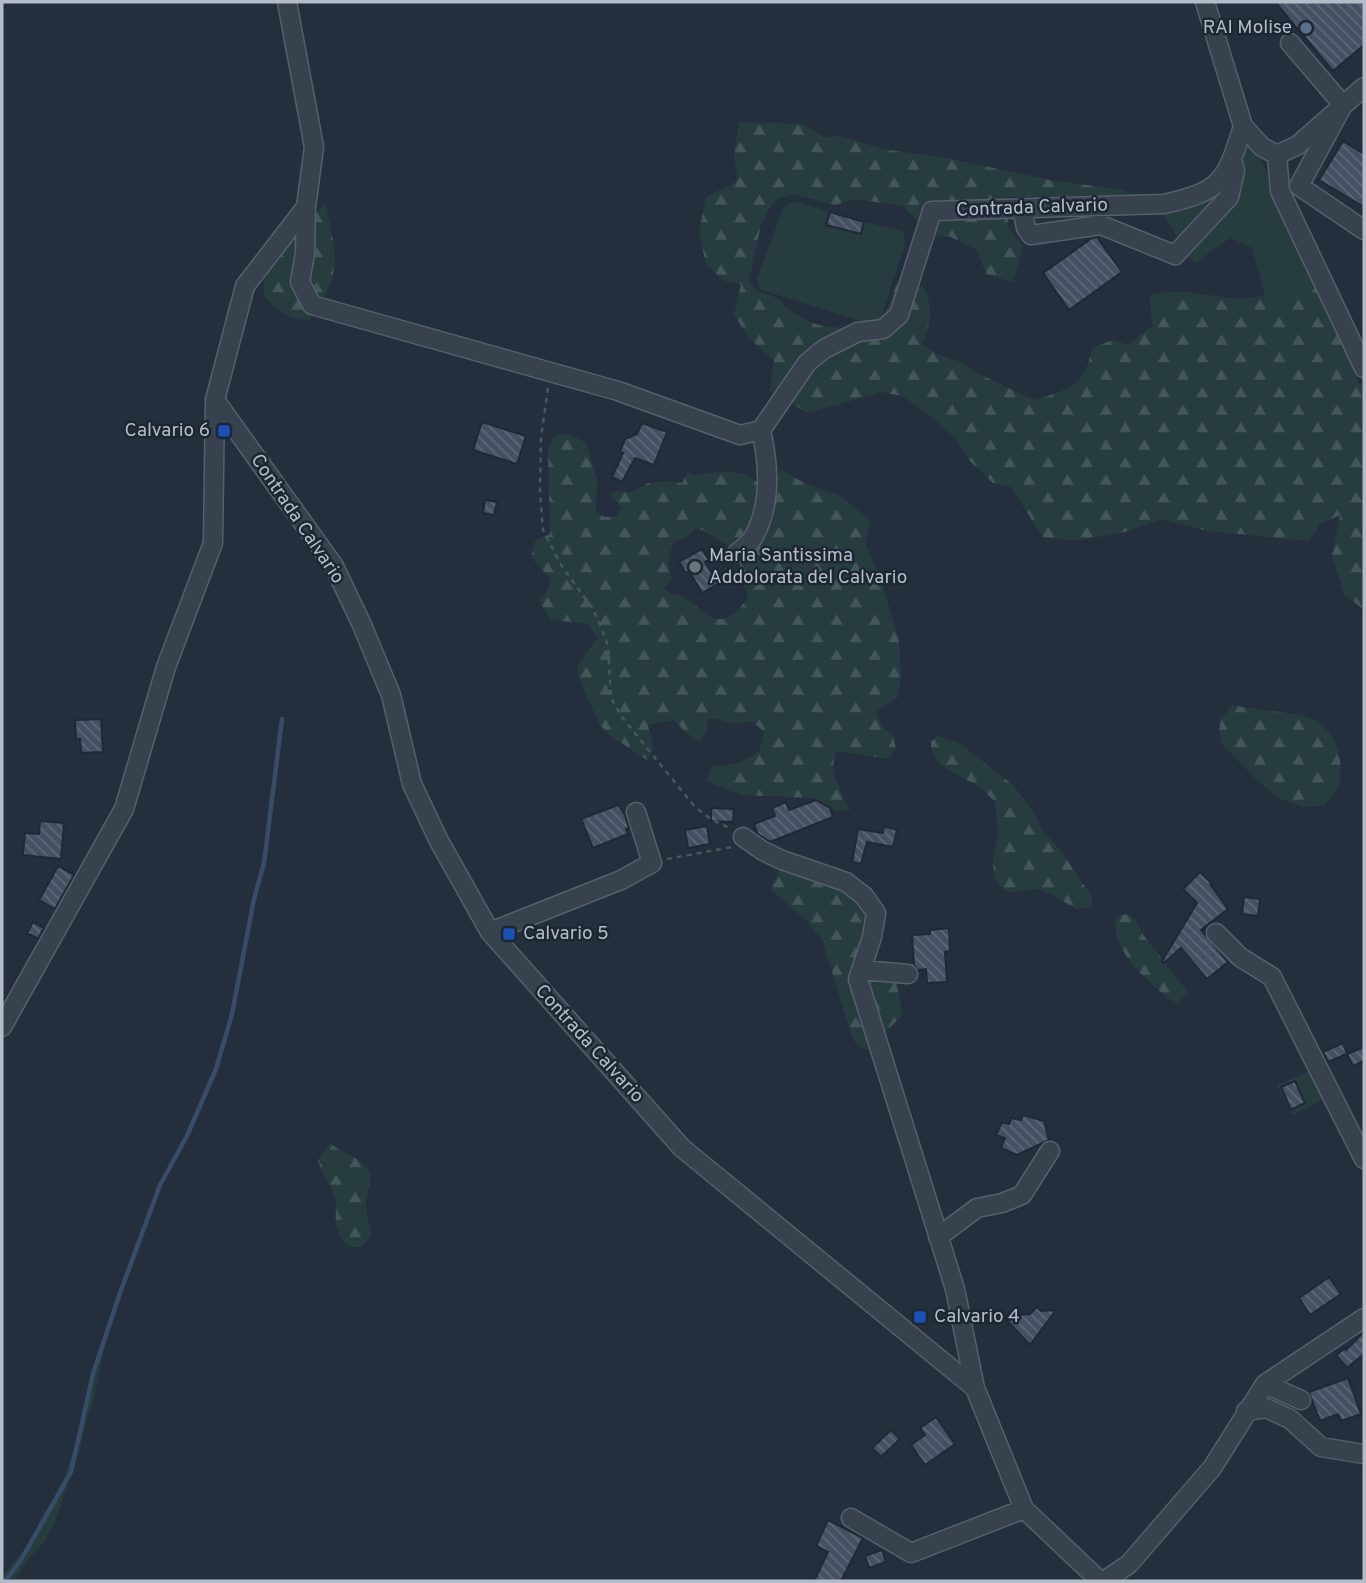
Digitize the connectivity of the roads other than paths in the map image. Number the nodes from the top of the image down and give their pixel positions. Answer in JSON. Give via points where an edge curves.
{"nodes":[{"id":1,"x":286,"y":2,"type":"edge"},
{"id":2,"x":1205,"y":2,"type":"edge"},
{"id":3,"x":1290,"y":43,"type":"dead end"},
{"id":4,"x":1364,"y":87,"type":"edge"},
{"id":5,"x":1343,"y":105,"type":"junction"},
{"id":6,"x":1242,"y":126,"type":"junction"},
{"id":7,"x":1277,"y":155,"type":"junction"},
{"id":8,"x":1233,"y":160,"type":"junction"},
{"id":9,"x":306,"y":207,"type":"junction"},
{"id":10,"x":1022,"y":208,"type":"junction"},
{"id":11,"x":1364,"y":230,"type":"edge"},
{"id":12,"x":1364,"y":368,"type":"edge"},
{"id":13,"x":215,"y":400,"type":"junction"},
{"id":14,"x":761,"y":430,"type":"junction"},
{"id":15,"x":737,"y":554,"type":"dead end"},
{"id":16,"x":636,"y":811,"type":"dead end"},
{"id":17,"x":743,"y":837,"type":"road end"},
{"id":18,"x":490,"y":932,"type":"junction"},
{"id":19,"x":1216,"y":933,"type":"dead end"},
{"id":20,"x":861,"y":970,"type":"junction"},
{"id":21,"x":908,"y":974,"type":"dead end"},
{"id":22,"x":2,"y":1027,"type":"edge"},
{"id":23,"x":1050,"y":1151,"type":"dead end"},
{"id":24,"x":1364,"y":1158,"type":"edge"},
{"id":25,"x":938,"y":1237,"type":"junction"},
{"id":26,"x":1364,"y":1318,"type":"edge"},
{"id":27,"x":1265,"y":1384,"type":"junction"},
{"id":28,"x":975,"y":1388,"type":"junction"},
{"id":29,"x":1301,"y":1400,"type":"dead end"},
{"id":30,"x":1246,"y":1411,"type":"junction"},
{"id":31,"x":1364,"y":1454,"type":"edge"},
{"id":32,"x":1024,"y":1509,"type":"junction"},
{"id":33,"x":851,"y":1518,"type":"dead end"},
{"id":34,"x":1102,"y":1581,"type":"edge"}],
"edges":[{"from":1,"to":9,"type":"street","via":[[314,147]]},
{"from":2,"to":6,"type":"street"},
{"from":3,"to":5,"type":"street"},
{"from":4,"to":5,"type":"street"},
{"from":5,"to":7,"type":"street","via":[[1298,145]]},
{"from":5,"to":11,"type":"street","via":[[1298,186]]},
{"from":6,"to":7,"type":"street"},
{"from":6,"to":8,"type":"street","name":"Contrada Calvario"},
{"from":7,"to":12,"type":"street","via":[[1280,191]]},
{"from":8,"to":10,"type":"street","name":"Contrada Calvario","via":[[1223,177],[1200,196],[1164,204]]},
{"from":8,"to":10,"type":"street","via":[[1229,197],[1175,255],[1101,225],[1031,235]]},
{"from":9,"to":13,"type":"street","via":[[245,286]]},
{"from":9,"to":14,"type":"street","via":[[300,282],[312,305],[618,391],[740,435]]},
{"from":10,"to":14,"type":"street","name":"Contrada Calvario","via":[[932,211],[900,315],[883,329],[858,332],[807,363]]},
{"from":13,"to":18,"type":"street","name":"Contrada Calvario","via":[[334,566],[391,695],[412,783]]},
{"from":13,"to":22,"type":"street","via":[[213,543],[166,667],[124,809]]},
{"from":14,"to":15,"type":"street","via":[[767,458],[767,499],[752,539]]},
{"from":16,"to":18,"type":"street","via":[[652,863]]},
{"from":17,"to":20,"type":"street","via":[[763,852],[846,882],[864,896],[876,914]]},
{"from":18,"to":28,"type":"street","name":"Contrada Calvario","via":[[682,1148]]},
{"from":19,"to":24,"type":"street","via":[[1240,957],[1272,977]]},
{"from":20,"to":21,"type":"street"},
{"from":20,"to":25,"type":"street","via":[[858,979]]},
{"from":23,"to":25,"type":"street","via":[[1022,1195],[977,1208]]},
{"from":25,"to":28,"type":"street","via":[[955,1289]]},
{"from":26,"to":27,"type":"street","name":"Contrada Calvario"},
{"from":27,"to":29,"type":"street"},
{"from":27,"to":30,"type":"street","name":"Contrada Calvario"},
{"from":28,"to":32,"type":"street","name":"Contrada Calvario"},
{"from":30,"to":31,"type":"street","via":[[1266,1408],[1290,1419],[1321,1447]]},
{"from":30,"to":34,"type":"street","name":"Contrada Calvario","via":[[1212,1468],[1129,1564]]},
{"from":32,"to":33,"type":"street","via":[[911,1553]]},
{"from":32,"to":34,"type":"street","name":"Contrada Calvario"}]}
